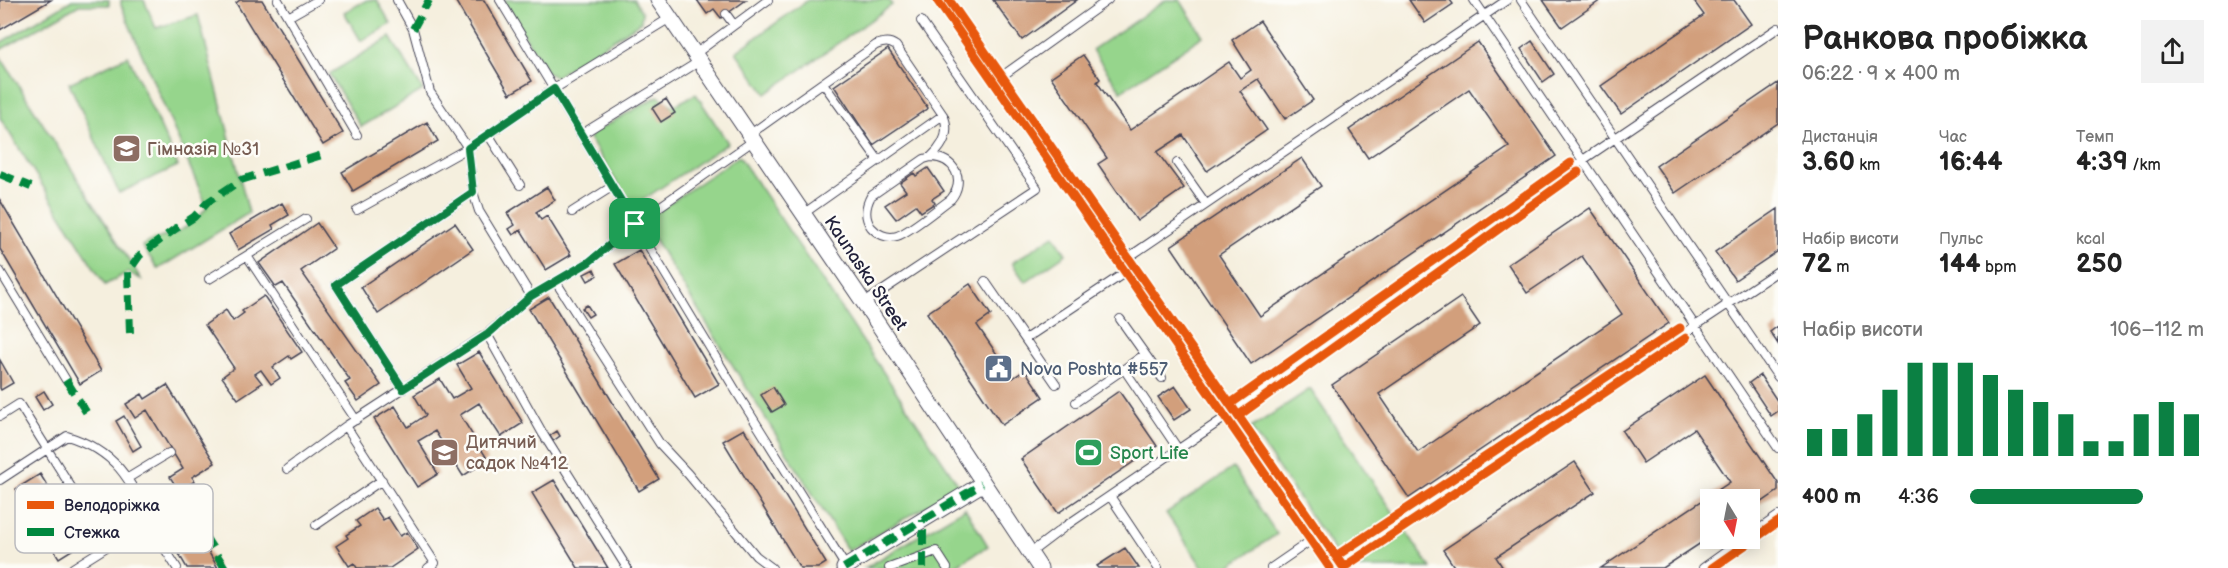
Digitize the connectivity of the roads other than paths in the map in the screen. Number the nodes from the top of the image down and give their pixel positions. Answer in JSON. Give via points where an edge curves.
{"nodes":[{"id":1,"x":278,"y":0,"type":"edge"},
{"id":2,"x":318,"y":0,"type":"edge"},
{"id":3,"x":397,"y":0,"type":"edge"},
{"id":4,"x":500,"y":0,"type":"edge"},
{"id":5,"x":658,"y":0,"type":"edge"},
{"id":6,"x":768,"y":0,"type":"edge"},
{"id":7,"x":943,"y":0,"type":"edge"},
{"id":8,"x":1108,"y":0,"type":"edge"},
{"id":9,"x":1474,"y":0,"type":"edge"},
{"id":10,"x":1507,"y":0,"type":"edge"},
{"id":11,"x":1521,"y":0,"type":"edge"},
{"id":12,"x":726,"y":14,"type":"dead end"},
{"id":13,"x":1484,"y":15,"type":"junction"},
{"id":14,"x":288,"y":17,"type":"junction"},
{"id":15,"x":670,"y":18,"type":"junction"},
{"id":16,"x":921,"y":21,"type":"dead end"},
{"id":17,"x":734,"y":25,"type":"junction"},
{"id":18,"x":1778,"y":28,"type":"edge"},
{"id":19,"x":697,"y":58,"type":"junction"},
{"id":20,"x":998,"y":79,"type":"junction"},
{"id":21,"x":823,"y":83,"type":"junction"},
{"id":22,"x":554,"y":89,"type":"junction"},
{"id":23,"x":943,"y":115,"type":"junction"},
{"id":24,"x":488,"y":134,"type":"junction"},
{"id":25,"x":582,"y":134,"type":"junction"},
{"id":26,"x":357,"y":135,"type":"dead end"},
{"id":27,"x":751,"y":138,"type":"junction"},
{"id":28,"x":1614,"y":138,"type":"junction"},
{"id":29,"x":468,"y":148,"type":"junction"},
{"id":30,"x":931,"y":157,"type":"junction"},
{"id":31,"x":879,"y":161,"type":"junction"},
{"id":32,"x":1582,"y":161,"type":"junction"},
{"id":33,"x":1177,"y":162,"type":"dead end"},
{"id":34,"x":520,"y":185,"type":"dead end"},
{"id":35,"x":613,"y":186,"type":"junction"},
{"id":36,"x":473,"y":192,"type":"junction"},
{"id":37,"x":1206,"y":204,"type":"junction"},
{"id":38,"x":357,"y":210,"type":"dead end"},
{"id":39,"x":572,"y":212,"type":"dead end"},
{"id":40,"x":803,"y":214,"type":"junction"},
{"id":41,"x":306,"y":219,"type":"dead end"},
{"id":42,"x":635,"y":224,"type":"junction"},
{"id":43,"x":246,"y":256,"type":"junction"},
{"id":44,"x":1123,"y":261,"type":"junction"},
{"id":45,"x":1129,"y":270,"type":"junction"},
{"id":46,"x":0,"y":271,"type":"edge"},
{"id":47,"x":1778,"y":271,"type":"edge"},
{"id":48,"x":209,"y":279,"type":"dead end"},
{"id":49,"x":985,"y":281,"type":"dead end"},
{"id":50,"x":556,"y":282,"type":"junction"},
{"id":51,"x":531,"y":296,"type":"junction"},
{"id":52,"x":864,"y":303,"type":"junction"},
{"id":53,"x":1729,"y":304,"type":"junction"},
{"id":54,"x":1120,"y":319,"type":"dead end"},
{"id":55,"x":1695,"y":326,"type":"junction"},
{"id":56,"x":488,"y":334,"type":"junction"},
{"id":57,"x":1025,"y":339,"type":"junction"},
{"id":58,"x":1145,"y":354,"type":"junction"},
{"id":59,"x":1124,"y":369,"type":"junction"},
{"id":60,"x":1778,"y":377,"type":"edge"},
{"id":61,"x":1162,"y":378,"type":"dead end"},
{"id":62,"x":66,"y":380,"type":"dead end"},
{"id":63,"x":1056,"y":384,"type":"dead end"},
{"id":64,"x":403,"y":389,"type":"junction"},
{"id":65,"x":1076,"y":402,"type":"dead end"},
{"id":66,"x":1230,"y":414,"type":"junction"},
{"id":67,"x":0,"y":416,"type":"edge"},
{"id":68,"x":356,"y":420,"type":"junction"},
{"id":69,"x":346,"y":426,"type":"junction"},
{"id":70,"x":46,"y":448,"type":"junction"},
{"id":71,"x":1179,"y":448,"type":"junction"},
{"id":72,"x":1778,"y":448,"type":"edge"},
{"id":73,"x":169,"y":453,"type":"dead end"},
{"id":74,"x":287,"y":469,"type":"dead end"},
{"id":75,"x":128,"y":478,"type":"junction"},
{"id":76,"x":0,"y":480,"type":"edge"},
{"id":77,"x":382,"y":480,"type":"junction"},
{"id":78,"x":69,"y":484,"type":"edge"},
{"id":79,"x":131,"y":484,"type":"edge"},
{"id":80,"x":982,"y":484,"type":"junction"},
{"id":81,"x":1110,"y":496,"type":"junction"},
{"id":82,"x":1778,"y":516,"type":"edge"},
{"id":83,"x":316,"y":525,"type":"dead end"},
{"id":84,"x":1760,"y":528,"type":"edge"},
{"id":85,"x":1316,"y":537,"type":"junction"},
{"id":86,"x":1730,"y":549,"type":"edge"},
{"id":87,"x":99,"y":553,"type":"edge"},
{"id":88,"x":168,"y":553,"type":"edge"},
{"id":89,"x":1030,"y":553,"type":"junction"},
{"id":90,"x":83,"y":566,"type":"edge"},
{"id":91,"x":1336,"y":566,"type":"edge"},
{"id":92,"x":73,"y":568,"type":"edge"},
{"id":93,"x":177,"y":568,"type":"edge"},
{"id":94,"x":428,"y":568,"type":"edge"},
{"id":95,"x":627,"y":568,"type":"edge"},
{"id":96,"x":772,"y":568,"type":"edge"},
{"id":97,"x":846,"y":568,"type":"edge"},
{"id":98,"x":889,"y":568,"type":"edge"},
{"id":99,"x":947,"y":568,"type":"edge"},
{"id":100,"x":1040,"y":568,"type":"edge"},
{"id":101,"x":1158,"y":568,"type":"edge"},
{"id":102,"x":1272,"y":568,"type":"edge"},
{"id":103,"x":1703,"y":568,"type":"edge"}],
"edges":[{"from":1,"to":14,"type":"lane"},
{"from":2,"to":14,"type":"lane"},
{"from":3,"to":29,"type":"lane","via":[[413,29],[430,92]]},
{"from":4,"to":22,"type":"lane"},
{"from":5,"to":15,"type":"street","name":"Kaunaska Street"},
{"from":6,"to":17,"type":"lane"},
{"from":7,"to":20,"type":"lane"},
{"from":8,"to":20,"type":"lane"},
{"from":9,"to":13,"type":"lane"},
{"from":10,"to":13,"type":"lane"},
{"from":11,"to":28,"type":"lane"},
{"from":12,"to":17,"type":"lane"},
{"from":13,"to":32,"type":"lane"},
{"from":13,"to":37,"type":"lane"},
{"from":14,"to":26,"type":"lane"},
{"from":15,"to":19,"type":"street","name":"Kaunaska Street"},
{"from":15,"to":22,"type":"lane"},
{"from":16,"to":52,"type":"lane","via":[[1037,188]]},
{"from":17,"to":19,"type":"lane"},
{"from":18,"to":28,"type":"lane"},
{"from":19,"to":25,"type":"lane"},
{"from":19,"to":27,"type":"street","name":"Kaunaska Street"},
{"from":20,"to":44,"type":"lane"},
{"from":21,"to":23,"type":"lane","via":[[876,45],[890,42]]},
{"from":21,"to":27,"type":"lane"},
{"from":21,"to":31,"type":"lane"},
{"from":22,"to":24,"type":"lane"},
{"from":22,"to":25,"type":"lane"},
{"from":23,"to":30,"type":"lane","via":[[944,140]]},
{"from":23,"to":31,"type":"lane"},
{"from":24,"to":29,"type":"lane"},
{"from":24,"to":34,"type":"lane"},
{"from":25,"to":35,"type":"lane"},
{"from":27,"to":40,"type":"street","name":"Kaunaska Street"},
{"from":27,"to":42,"type":"lane"},
{"from":28,"to":32,"type":"lane"},
{"from":28,"to":53,"type":"lane"},
{"from":29,"to":36,"type":"lane"},
{"from":29,"to":38,"type":"lane"},
{"from":30,"to":30,"type":"lane","via":[[946,160],[956,171],[956,193],[898,236],[876,232],[867,219],[871,196]]},
{"from":31,"to":40,"type":"lane"},
{"from":32,"to":55,"type":"lane"},
{"from":32,"to":66,"type":"lane"},
{"from":33,"to":37,"type":"lane"},
{"from":35,"to":39,"type":"lane"},
{"from":35,"to":42,"type":"lane"},
{"from":36,"to":51,"type":"lane","via":[[479,211]]},
{"from":36,"to":64,"type":"lane","via":[[336,285]]},
{"from":37,"to":44,"type":"lane"},
{"from":40,"to":52,"type":"street","name":"Kaunaska Street"},
{"from":41,"to":43,"type":"lane"},
{"from":42,"to":50,"type":"lane","via":[[589,262]]},
{"from":42,"to":97,"type":"lane"},
{"from":43,"to":48,"type":"lane"},
{"from":43,"to":68,"type":"lane"},
{"from":44,"to":45,"type":"lane"},
{"from":45,"to":57,"type":"lane"},
{"from":45,"to":66,"type":"lane"},
{"from":46,"to":62,"type":"lane"},
{"from":47,"to":53,"type":"lane"},
{"from":49,"to":57,"type":"lane"},
{"from":50,"to":51,"type":"lane"},
{"from":50,"to":96,"type":"lane","via":[[660,444],[756,556]]},
{"from":51,"to":56,"type":"lane"},
{"from":52,"to":80,"type":"street","name":"Kaunaska Street"},
{"from":53,"to":55,"type":"lane"},
{"from":53,"to":60,"type":"lane"},
{"from":54,"to":58,"type":"lane"},
{"from":55,"to":72,"type":"lane"},
{"from":55,"to":91,"type":"lane"},
{"from":56,"to":64,"type":"lane"},
{"from":56,"to":95,"type":"lane","via":[[543,434]]},
{"from":57,"to":63,"type":"lane"},
{"from":58,"to":59,"type":"lane"},
{"from":58,"to":61,"type":"lane"},
{"from":59,"to":65,"type":"lane"},
{"from":59,"to":71,"type":"lane"},
{"from":64,"to":68,"type":"lane"},
{"from":66,"to":71,"type":"lane"},
{"from":66,"to":85,"type":"lane"},
{"from":67,"to":70,"type":"lane","via":[[19,404]]},
{"from":68,"to":69,"type":"lane"},
{"from":69,"to":74,"type":"lane"},
{"from":69,"to":77,"type":"lane"},
{"from":70,"to":75,"type":"lane","via":[[67,436],[84,441],[102,452]]},
{"from":70,"to":76,"type":"lane"},
{"from":70,"to":78,"type":"lane"},
{"from":71,"to":81,"type":"lane"},
{"from":73,"to":75,"type":"lane"},
{"from":75,"to":79,"type":"lane"},
{"from":77,"to":83,"type":"lane"},
{"from":77,"to":94,"type":"lane","via":[[435,562]]},
{"from":80,"to":89,"type":"street","name":"Kaunaska Street"},
{"from":80,"to":97,"type":"street"},
{"from":81,"to":89,"type":"lane"},
{"from":81,"to":101,"type":"lane"},
{"from":82,"to":84,"type":"lane"},
{"from":85,"to":91,"type":"lane"},
{"from":85,"to":102,"type":"lane"},
{"from":86,"to":103,"type":"lane"},
{"from":87,"to":90,"type":"lane"},
{"from":88,"to":93,"type":"lane"},
{"from":89,"to":100,"type":"street","name":"Kaunaska Street"},
{"from":90,"to":92,"type":"lane"},
{"from":98,"to":99,"type":"lane","via":[[936,551]]}]}
